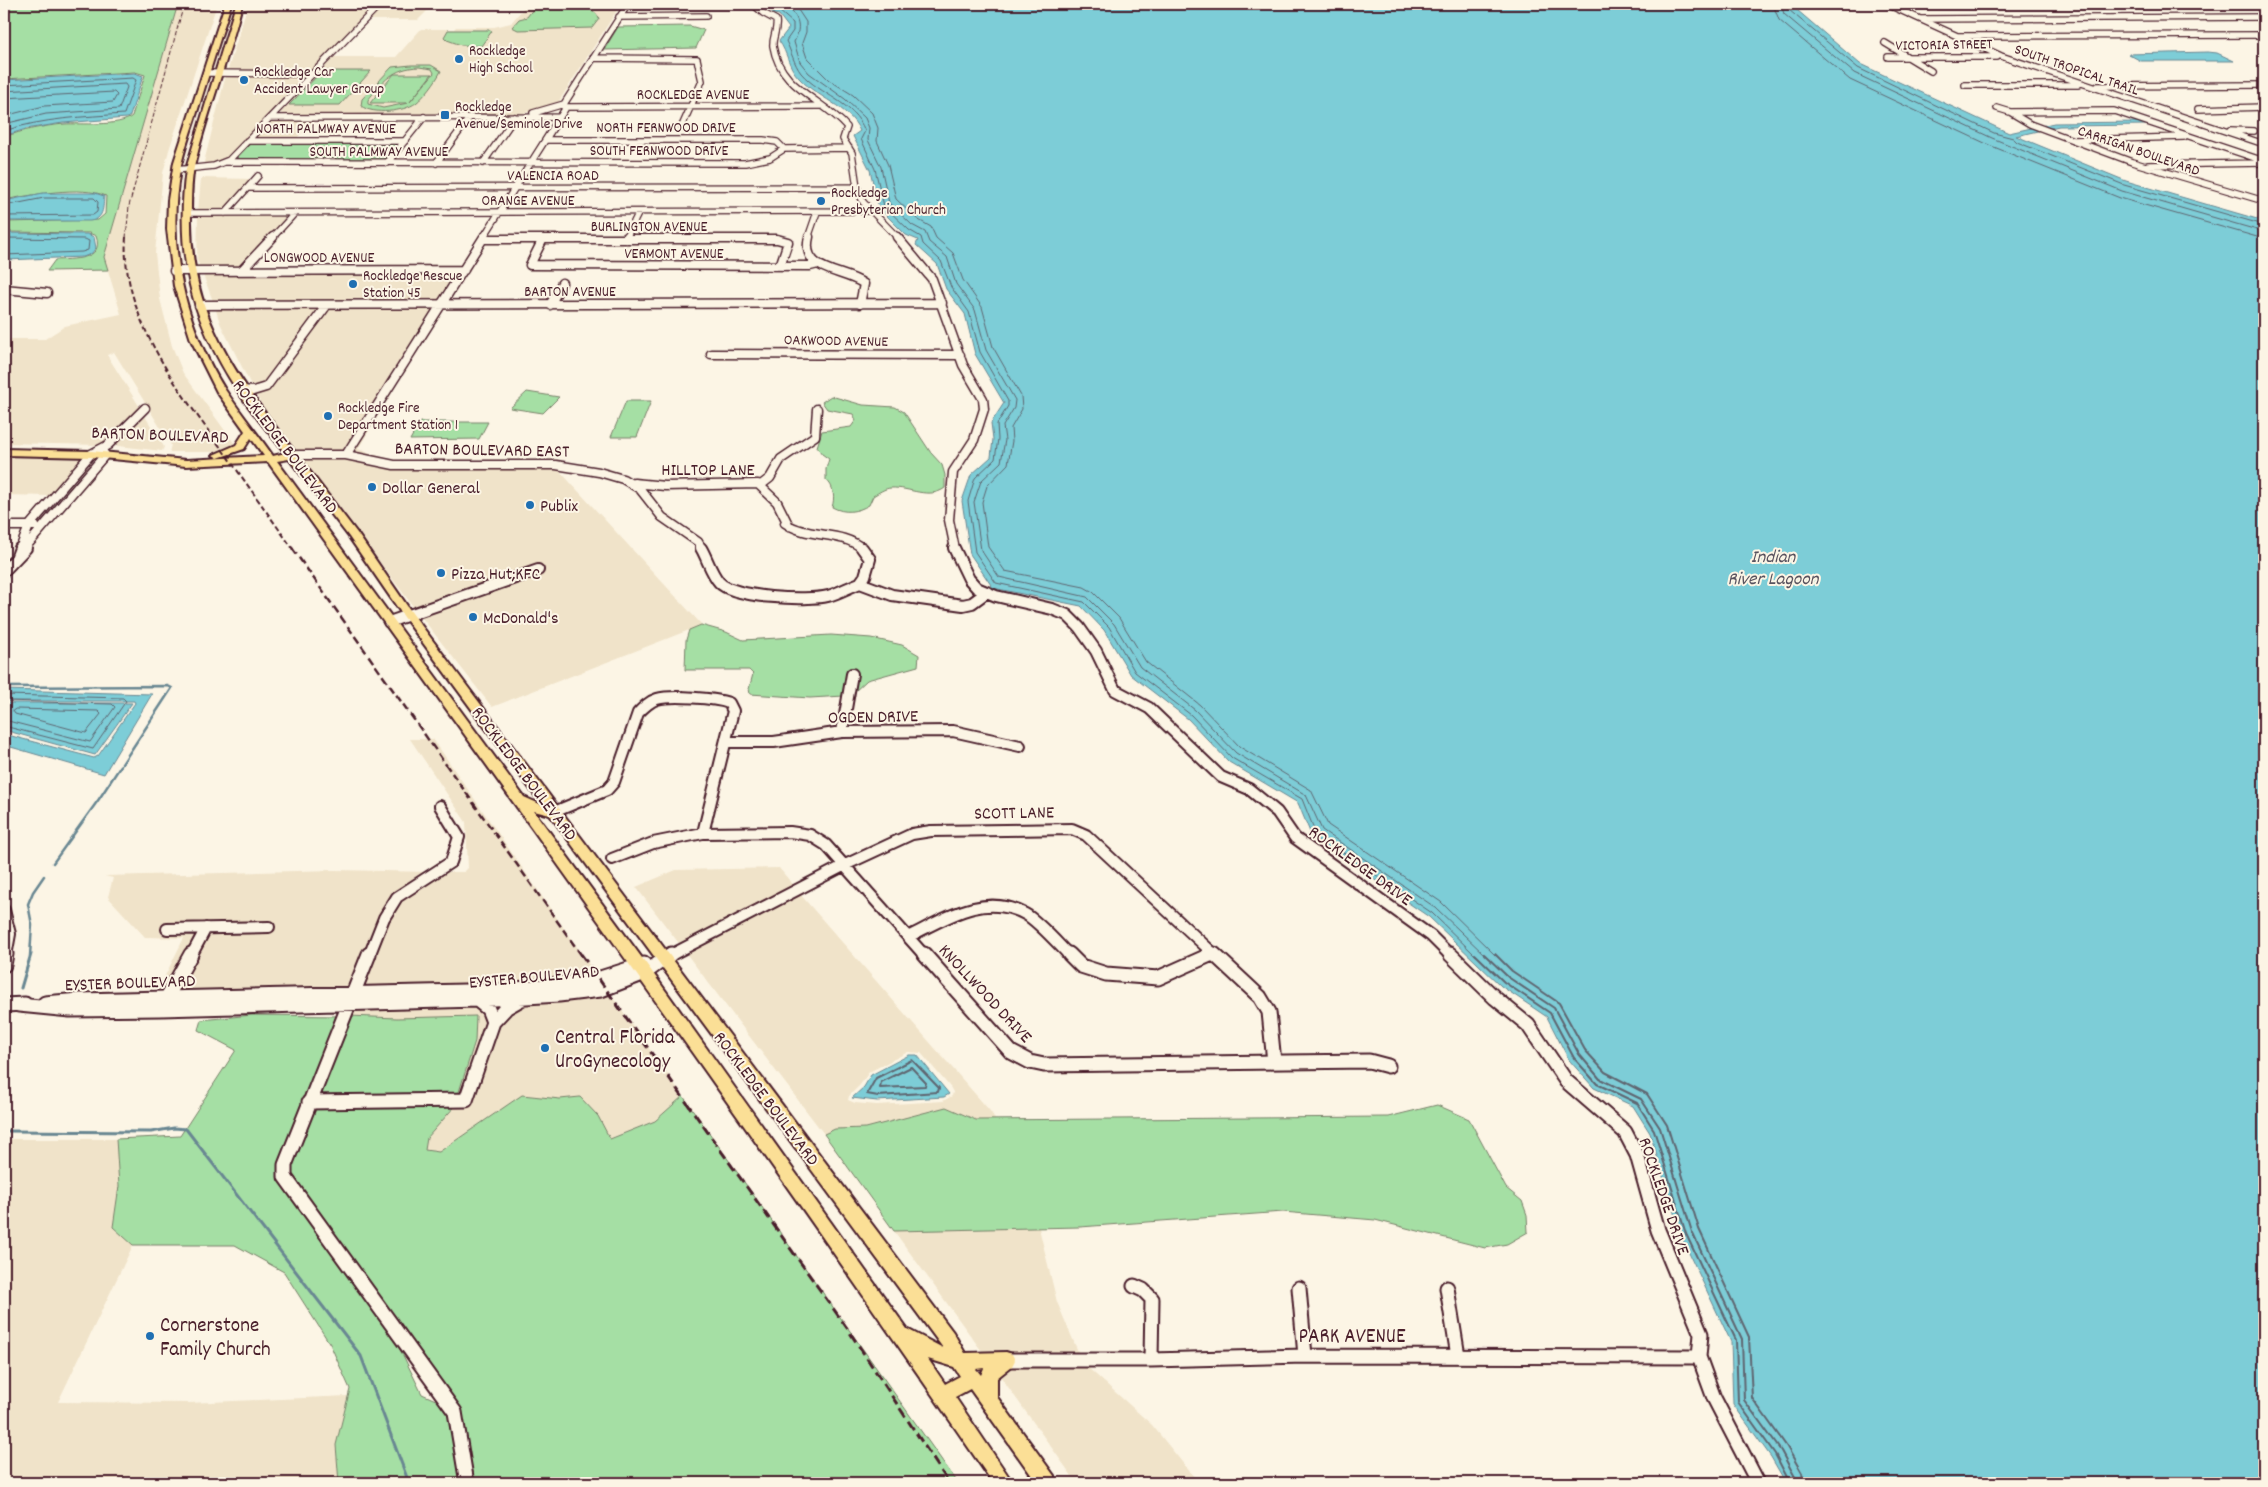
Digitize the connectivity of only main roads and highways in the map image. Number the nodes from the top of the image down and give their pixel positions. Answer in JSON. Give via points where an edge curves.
{"nodes":[{"id":1,"x":228,"y":4,"type":"edge"},
{"id":2,"x":239,"y":4,"type":"edge"},
{"id":3,"x":2253,"y":4,"type":"edge"},
{"id":4,"x":2264,"y":6,"type":"edge"},
{"id":5,"x":221,"y":25,"type":"junction"},
{"id":6,"x":231,"y":30,"type":"junction"},
{"id":7,"x":218,"y":36,"type":"junction"},
{"id":8,"x":228,"y":40,"type":"junction"},
{"id":9,"x":197,"y":103,"type":"junction"},
{"id":10,"x":207,"y":110,"type":"junction"},
{"id":11,"x":194,"y":113,"type":"junction"},
{"id":12,"x":204,"y":118,"type":"junction"},
{"id":13,"x":171,"y":210,"type":"junction"},
{"id":14,"x":186,"y":218,"type":"junction"},
{"id":15,"x":200,"y":352,"type":"junction"},
{"id":16,"x":223,"y":359,"type":"junction"},
{"id":17,"x":250,"y":431,"type":"junction"},
{"id":18,"x":8,"y":449,"type":"edge"},
{"id":19,"x":103,"y":452,"type":"junction"},
{"id":20,"x":218,"y":455,"type":"junction"},
{"id":21,"x":294,"y":455,"type":"junction"},
{"id":22,"x":270,"y":456,"type":"junction"},
{"id":23,"x":518,"y":799,"type":"junction"},
{"id":24,"x":554,"y":812,"type":"junction"},
{"id":25,"x":902,"y":1335,"type":"junction"},
{"id":26,"x":960,"y":1361,"type":"junction"},
{"id":27,"x":973,"y":1378,"type":"junction"},
{"id":28,"x":943,"y":1394,"type":"junction"},
{"id":29,"x":988,"y":1400,"type":"junction"},
{"id":30,"x":1004,"y":1483,"type":"edge"},
{"id":31,"x":1048,"y":1483,"type":"edge"}],
"edges":[{"from":1,"to":5,"type":"main road","name":"ROCKLEDGE BOULEVARD"},
{"from":2,"to":6,"type":"main road","name":"ROCKLEDGE BOULEVARD"},
{"from":3,"to":4,"type":"main road"},
{"from":5,"to":6,"type":"main road"},
{"from":5,"to":7,"type":"main road","name":"ROCKLEDGE BOULEVARD"},
{"from":6,"to":8,"type":"main road","name":"ROCKLEDGE BOULEVARD"},
{"from":7,"to":8,"type":"main road"},
{"from":7,"to":9,"type":"main road","name":"ROCKLEDGE BOULEVARD"},
{"from":8,"to":10,"type":"main road","name":"ROCKLEDGE BOULEVARD"},
{"from":9,"to":10,"type":"main road"},
{"from":9,"to":11,"type":"main road","name":"ROCKLEDGE BOULEVARD"},
{"from":10,"to":12,"type":"main road","name":"ROCKLEDGE BOULEVARD"},
{"from":11,"to":12,"type":"main road"},
{"from":11,"to":13,"type":"main road","name":"ROCKLEDGE BOULEVARD","via":[[176,170]]},
{"from":12,"to":14,"type":"main road","name":"ROCKLEDGE BOULEVARD","via":[[190,169]]},
{"from":13,"to":14,"type":"main road"},
{"from":13,"to":15,"type":"main road","name":"ROCKLEDGE BOULEVARD","via":[[174,271]]},
{"from":14,"to":16,"type":"main road","name":"ROCKLEDGE BOULEVARD","via":[[190,271],[199,305]]},
{"from":15,"to":16,"type":"main road"},
{"from":15,"to":17,"type":"main road","name":"ROCKLEDGE BOULEVARD","via":[[222,392]]},
{"from":16,"to":21,"type":"main road","name":"ROCKLEDGE BOULEVARD","via":[[242,390]]},
{"from":17,"to":20,"type":"main road","via":[[240,447]]},
{"from":17,"to":22,"type":"main road","name":"ROCKLEDGE BOULEVARD"},
{"from":18,"to":19,"type":"main road","name":"BARTON BOULEVARD"},
{"from":18,"to":19,"type":"main road","name":"BARTON BOULEVARD"},
{"from":19,"to":20,"type":"main road","name":"BARTON BOULEVARD"},
{"from":19,"to":22,"type":"main road","name":"BARTON BOULEVARD","via":[[186,463]]},
{"from":20,"to":22,"type":"main road","name":"BARTON BOULEVARD"},
{"from":21,"to":22,"type":"main road","name":"BARTON BOULEVARD"},
{"from":21,"to":24,"type":"main road","name":"ROCKLEDGE BOULEVARD","via":[[408,616]]},
{"from":22,"to":23,"type":"main road","name":"ROCKLEDGE BOULEVARD"},
{"from":23,"to":24,"type":"main road"},
{"from":23,"to":25,"type":"main road","name":"ROCKLEDGE BOULEVARD"},
{"from":24,"to":26,"type":"main road","name":"ROCKLEDGE BOULEVARD","via":[[947,1338]]},
{"from":25,"to":26,"type":"main road","via":[[934,1353]]},
{"from":25,"to":28,"type":"main road","name":"ROCKLEDGE BOULEVARD"},
{"from":26,"to":27,"type":"main road","name":"ROCKLEDGE BOULEVARD"},
{"from":26,"to":29,"type":"main road","via":[[1006,1360],[989,1374]]},
{"from":27,"to":28,"type":"main road"},
{"from":27,"to":29,"type":"main road","name":"ROCKLEDGE BOULEVARD"},
{"from":28,"to":30,"type":"main road","name":"ROCKLEDGE BOULEVARD"},
{"from":29,"to":31,"type":"main road","name":"ROCKLEDGE BOULEVARD"}]}
